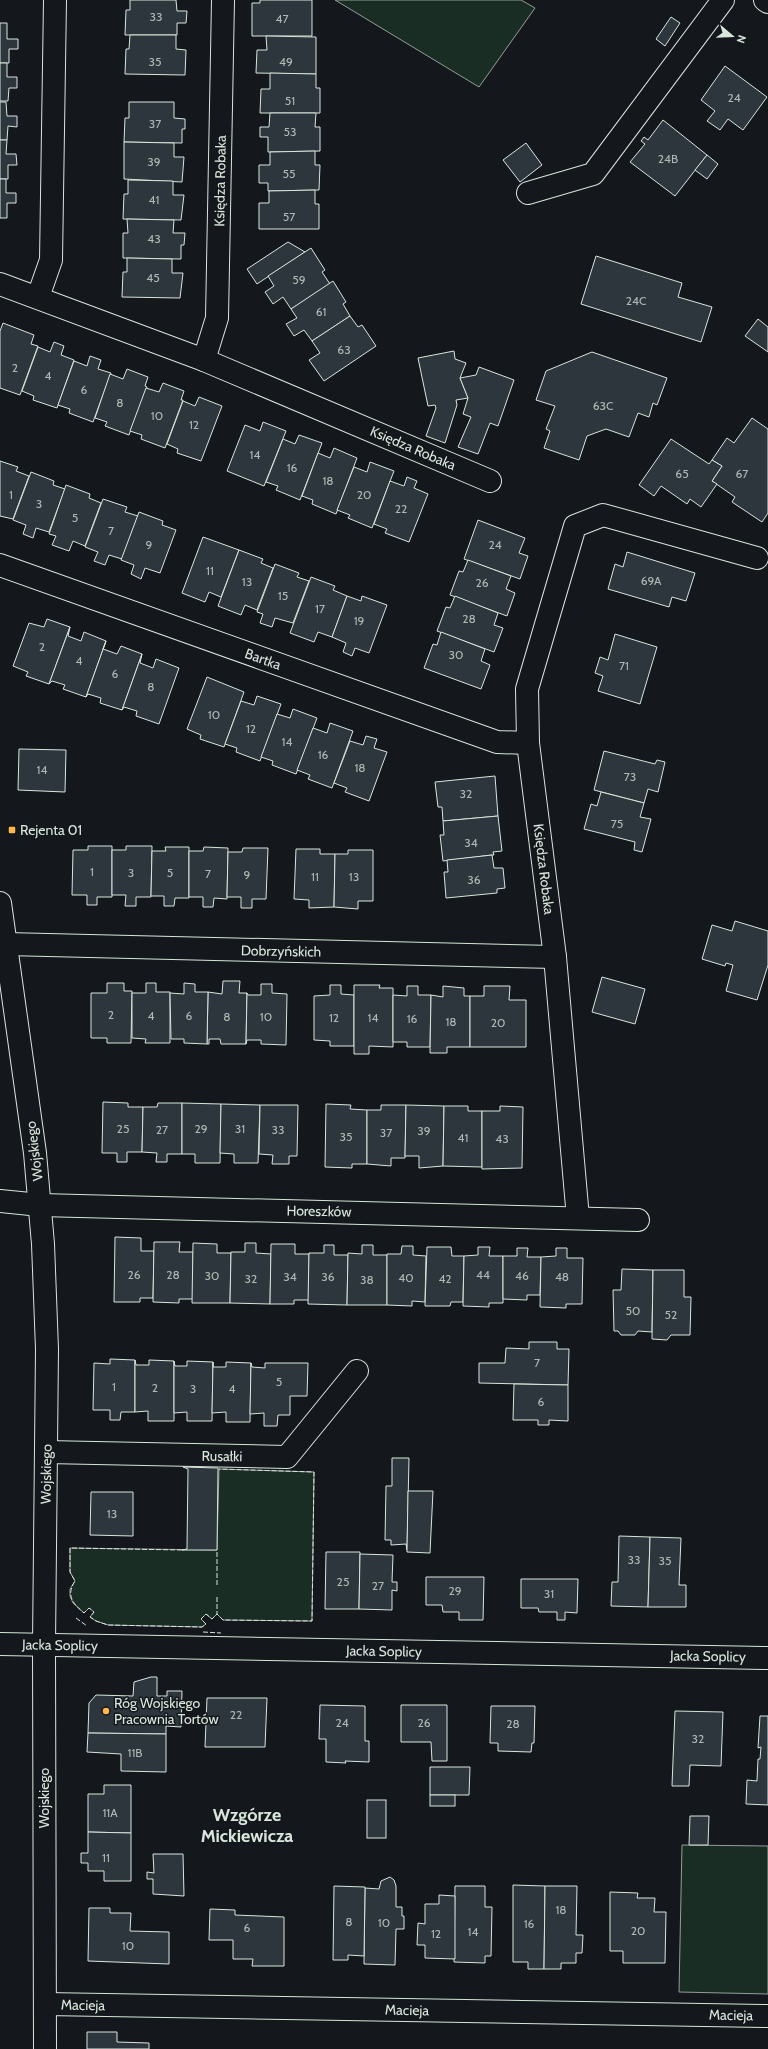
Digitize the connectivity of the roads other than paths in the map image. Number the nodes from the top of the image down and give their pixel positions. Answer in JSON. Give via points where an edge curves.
{"nodes":[{"id":1,"x":55,"y":0,"type":"edge"},
{"id":2,"x":223,"y":0,"type":"edge"},
{"id":3,"x":723,"y":0,"type":"edge"},
{"id":4,"x":765,"y":0,"type":"edge"},
{"id":5,"x":768,"y":2,"type":"edge"},
{"id":6,"x":528,"y":193,"type":"dead end"},
{"id":7,"x":0,"y":284,"type":"edge"},
{"id":8,"x":38,"y":297,"type":"junction"},
{"id":9,"x":204,"y":360,"type":"junction"},
{"id":10,"x":490,"y":481,"type":"dead end"},
{"id":11,"x":757,"y":558,"type":"dead end"},
{"id":12,"x":0,"y":565,"type":"edge"},
{"id":13,"x":528,"y":743,"type":"junction"},
{"id":14,"x":0,"y":903,"type":"edge"},
{"id":15,"x":6,"y":944,"type":"junction"},
{"id":16,"x":555,"y":957,"type":"junction"},
{"id":17,"x":0,"y":1201,"type":"edge"},
{"id":18,"x":40,"y":1205,"type":"junction"},
{"id":19,"x":578,"y":1218,"type":"junction"},
{"id":20,"x":638,"y":1220,"type":"dead end"},
{"id":21,"x":357,"y":1372,"type":"dead end"},
{"id":22,"x":46,"y":1452,"type":"junction"},
{"id":23,"x":0,"y":1644,"type":"edge"},
{"id":24,"x":44,"y":1645,"type":"junction"},
{"id":25,"x":768,"y":1658,"type":"edge"},
{"id":26,"x":45,"y":2004,"type":"junction"},
{"id":27,"x":768,"y":2016,"type":"edge"},
{"id":28,"x":45,"y":2049,"type":"edge"}],
"edges":[{"from":1,"to":8,"type":"street","via":[[51,260]]},
{"from":2,"to":9,"type":"street","name":"Księdza Robaka","via":[[217,318]]},
{"from":3,"to":6,"type":"street","via":[[593,174]]},
{"from":4,"to":5,"type":"street"},
{"from":7,"to":8,"type":"street","name":"Księdza Robaka"},
{"from":8,"to":9,"type":"street","name":"Księdza Robaka"},
{"from":9,"to":10,"type":"street","name":"Księdza Robaka"},
{"from":11,"to":13,"type":"street","name":"Księdza Robaka","via":[[603,515],[574,526],[528,689]]},
{"from":12,"to":13,"type":"street","name":"Bartka","via":[[497,742]]},
{"from":13,"to":16,"type":"street","name":"Księdza Robaka"},
{"from":14,"to":15,"type":"street","name":"Wojskiego"},
{"from":15,"to":16,"type":"street","name":"Dobrzyńskich"},
{"from":15,"to":18,"type":"street","name":"Wojskiego"},
{"from":16,"to":19,"type":"street","name":"Księdza Robaka"},
{"from":17,"to":18,"type":"street","name":"Horeszków"},
{"from":18,"to":19,"type":"street","name":"Horeszków"},
{"from":18,"to":22,"type":"street","name":"Wojskiego","via":[[44,1244],[47,1349]]},
{"from":19,"to":20,"type":"street","name":"Horeszków"},
{"from":21,"to":22,"type":"street","name":"Rusałki","via":[[287,1457]]},
{"from":22,"to":24,"type":"street","name":"Wojskiego"},
{"from":23,"to":24,"type":"street","name":"Jacka Soplicy"},
{"from":24,"to":25,"type":"street","name":"Jacka Soplicy"},
{"from":24,"to":26,"type":"street","name":"Wojskiego"},
{"from":26,"to":27,"type":"street","name":"Macieja"},
{"from":26,"to":28,"type":"street","name":"Wojskiego"}]}
